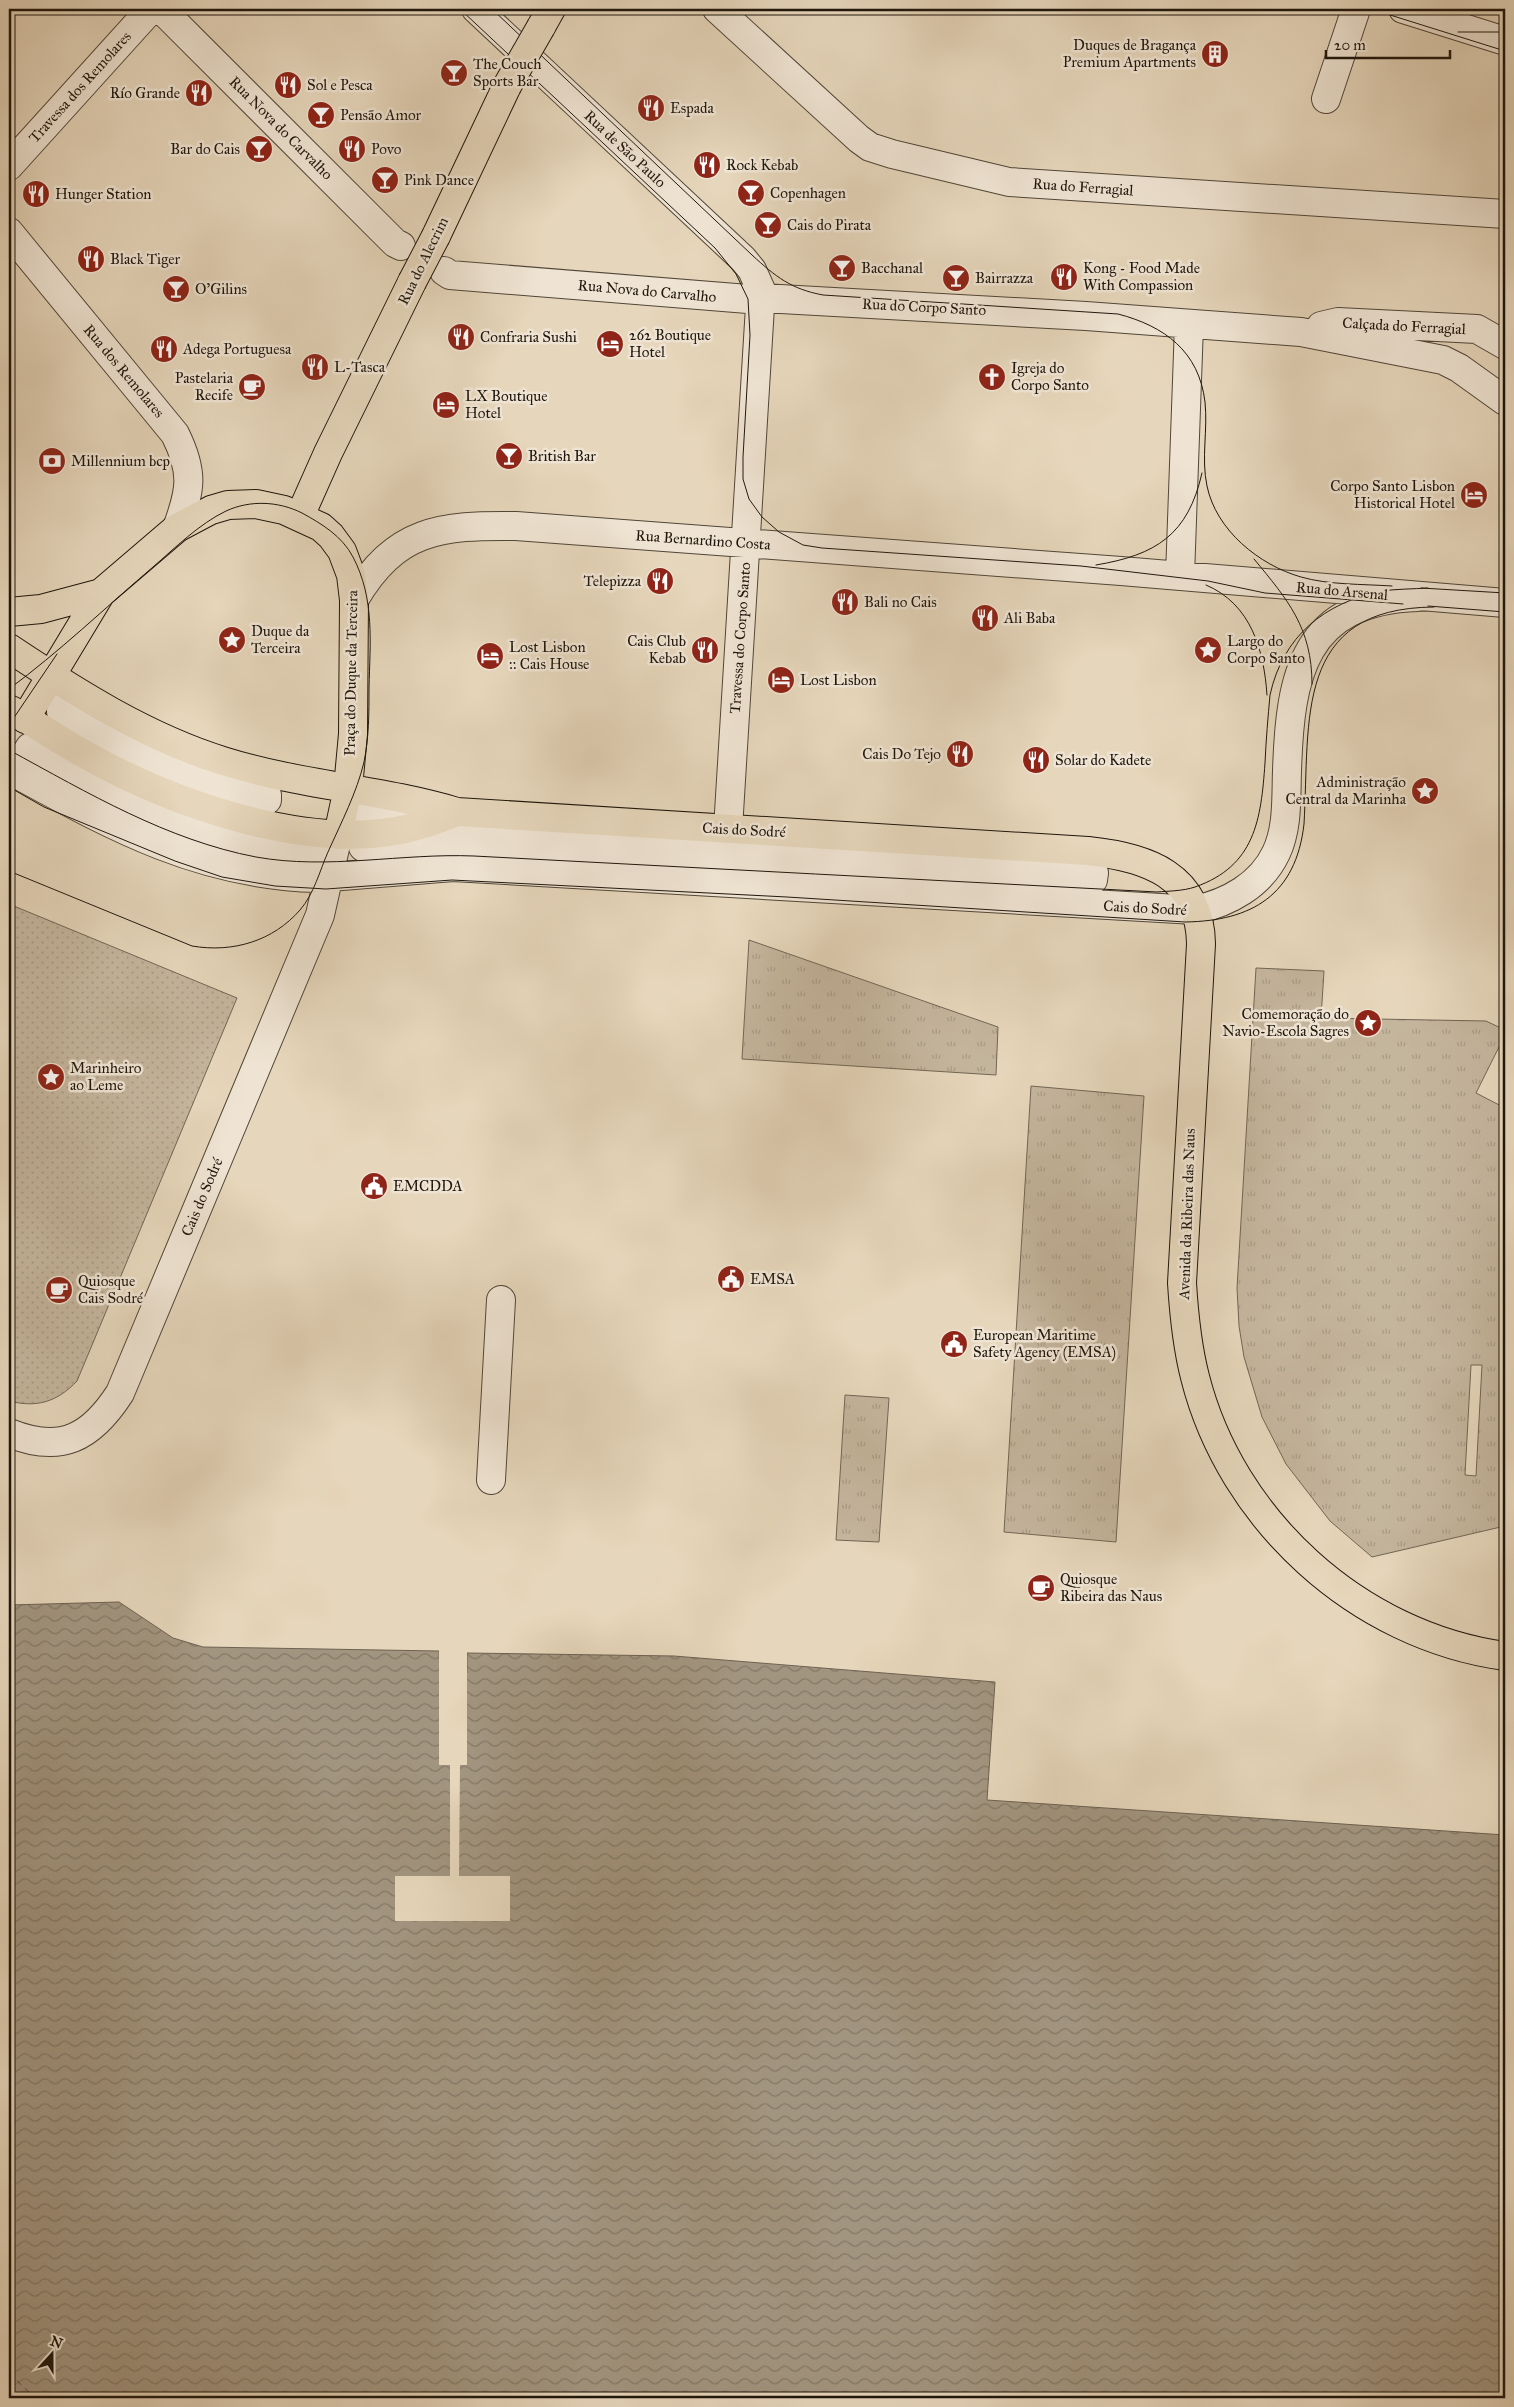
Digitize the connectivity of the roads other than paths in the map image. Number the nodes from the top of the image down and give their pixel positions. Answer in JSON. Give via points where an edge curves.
{"nodes":[{"id":1,"x":151,"y":9,"type":"edge"},
{"id":2,"x":162,"y":9,"type":"edge"},
{"id":3,"x":476,"y":9,"type":"edge"},
{"id":4,"x":717,"y":9,"type":"edge"},
{"id":5,"x":1356,"y":9,"type":"edge"},
{"id":6,"x":1403,"y":9,"type":"edge"},
{"id":7,"x":546,"y":18,"type":"edge"},
{"id":8,"x":1505,"y":41,"type":"edge"},
{"id":9,"x":1326,"y":99,"type":"dead end"},
{"id":10,"x":9,"y":166,"type":"edge"},
{"id":11,"x":1505,"y":214,"type":"edge"},
{"id":12,"x":9,"y":232,"type":"edge"},
{"id":13,"x":401,"y":246,"type":"dead end"},
{"id":14,"x":444,"y":271,"type":"dead end"},
{"id":15,"x":762,"y":298,"type":"junction"},
{"id":16,"x":1189,"y":325,"type":"junction"},
{"id":17,"x":1300,"y":332,"type":"junction"},
{"id":18,"x":1505,"y":345,"type":"edge"},
{"id":19,"x":1505,"y":401,"type":"edge"},
{"id":20,"x":300,"y":516,"type":"junction"},
{"id":21,"x":177,"y":528,"type":"junction"},
{"id":22,"x":746,"y":543,"type":"junction"},
{"id":23,"x":1180,"y":576,"type":"junction"},
{"id":24,"x":101,"y":594,"type":"junction"},
{"id":25,"x":1418,"y":597,"type":"junction"},
{"id":26,"x":354,"y":600,"type":"junction"},
{"id":27,"x":1505,"y":603,"type":"edge"},
{"id":28,"x":9,"y":612,"type":"edge"},
{"id":29,"x":9,"y":648,"type":"edge"},
{"id":30,"x":50,"y":675,"type":"junction"},
{"id":31,"x":62,"y":706,"type":"joint"},
{"id":32,"x":17,"y":714,"type":"edge"},
{"id":33,"x":19,"y":747,"type":"edge"},
{"id":34,"x":9,"y":770,"type":"edge"},
{"id":35,"x":348,"y":788,"type":"junction"},
{"id":36,"x":456,"y":812,"type":"junction"},
{"id":37,"x":728,"y":829,"type":"junction"},
{"id":38,"x":338,"y":835,"type":"junction"},
{"id":39,"x":466,"y":841,"type":"joint"},
{"id":40,"x":329,"y":877,"type":"junction"},
{"id":41,"x":1195,"y":910,"type":"junction"},
{"id":42,"x":501,"y":1300,"type":"dead end"},
{"id":43,"x":9,"y":1433,"type":"edge"},
{"id":44,"x":491,"y":1480,"type":"dead end"},
{"id":45,"x":1505,"y":1656,"type":"edge"}],
"edges":[{"from":1,"to":10,"type":"street","name":"Travessa dos Remolares"},
{"from":2,"to":13,"type":"street","name":"Rua Nova do Carvalho"},
{"from":3,"to":15,"type":"street","name":"Rua de São Paulo","via":[[743,260],[757,280]]},
{"from":4,"to":11,"type":"street","name":"Rua do Ferragial","via":[[852,133],[870,147],[892,154],[1008,182]]},
{"from":5,"to":9,"type":"street"},
{"from":6,"to":8,"type":"street"},
{"from":7,"to":20,"type":"main road","name":"Rua do Alecrim","bridge":true,"via":[[507,86]]},
{"from":12,"to":21,"type":"street","name":"Rua dos Remolares","via":[[175,434],[189,472],[188,496]]},
{"from":14,"to":15,"type":"street","name":"Rua Nova do Carvalho","via":[[460,276]]},
{"from":15,"to":16,"type":"street","name":"Rua do Corpo Santo"},
{"from":15,"to":22,"type":"street","name":"Travessa do Corpo Santo"},
{"from":16,"to":17,"type":"street"},
{"from":16,"to":23,"type":"street"},
{"from":17,"to":18,"type":"street","name":"Calçada do Ferragial","via":[[1338,322],[1477,329]]},
{"from":17,"to":19,"type":"street","via":[[1442,360],[1459,368]]},
{"from":20,"to":21,"type":"main road","name":"Praça do Duque da Terceira","via":[[266,505],[228,505]]},
{"from":20,"to":26,"type":"main road","name":"Praça do Duque da Terceira","via":[[331,536],[342,551],[351,575]]},
{"from":21,"to":24,"type":"main road","name":"Praça do Duque da Terceira"},
{"from":22,"to":23,"type":"street","name":"Rua Bernardino Costa"},
{"from":22,"to":26,"type":"street","name":"Rua Bernardino Costa","via":[[516,526],[474,526],[434,531],[415,538],[387,557],[368,576]]},
{"from":22,"to":37,"type":"street","name":"Travessa do Corpo Santo"},
{"from":23,"to":25,"type":"street","name":"Rua do Arsenal"},
{"from":24,"to":28,"type":"main road","via":[[41,609]]},
{"from":24,"to":30,"type":"main road","name":"Praça do Duque da Terceira"},
{"from":25,"to":27,"type":"street","name":"Rua do Arsenal"},
{"from":25,"to":41,"type":"street","via":[[1388,600],[1357,609],[1335,622],[1315,640],[1302,664],[1292,701],[1285,812],[1277,852],[1269,866],[1243,891]]},
{"from":26,"to":35,"type":"main road","name":"Praça do Duque da Terceira","via":[[353,734]]},
{"from":29,"to":30,"type":"main road"},
{"from":30,"to":32,"type":"main road","name":"Praça do Duque da Terceira"},
{"from":30,"to":35,"type":"main road","via":[[149,732],[222,761],[268,774]]},
{"from":31,"to":31,"type":"street","via":[[150,752],[211,778],[267,794],[267,800],[234,795],[164,772],[98,739],[73,722],[61,711]]},
{"from":32,"to":33,"type":"street","name":"Praça do Duque da Terceira"},
{"from":32,"to":38,"type":"main road","via":[[87,756],[198,806],[250,820]]},
{"from":33,"to":33,"type":"street","via":[[107,791],[182,823],[252,842],[308,847],[310,855],[246,850],[154,820],[103,798],[25,755]]},
{"from":34,"to":40,"type":"street","via":[[78,808],[175,852],[223,867],[294,878]]},
{"from":35,"to":36,"type":"main road","via":[[398,796]]},
{"from":35,"to":38,"type":"main road","name":"Praça do Duque da Terceira"},
{"from":36,"to":37,"type":"main road","name":"Cais do Sodré"},
{"from":36,"to":38,"type":"main road","via":[[395,831]]},
{"from":37,"to":41,"type":"main road","name":"Cais do Sodré","via":[[973,843],[1127,856],[1164,871]]},
{"from":38,"to":40,"type":"street","name":"Praça do Duque da Terceira"},
{"from":39,"to":39,"type":"street","via":[[1093,880],[1094,873],[471,832],[363,840],[363,847]]},
{"from":40,"to":41,"type":"street","name":"Cais do Sodré","via":[[453,867]]},
{"from":40,"to":43,"type":"street","name":"Cais do Sodré","via":[[320,915],[120,1393],[106,1414],[76,1438],[56,1442],[25,1440]]},
{"from":41,"to":45,"type":"main road","name":"Avenida da Ribeira das Naus","via":[[1200,922],[1201,944],[1182,1283],[1186,1336],[1195,1378],[1220,1445],[1236,1477],[1292,1548],[1346,1592],[1369,1608],[1425,1633],[1459,1646]]},
{"from":42,"to":44,"type":"street"}]}
